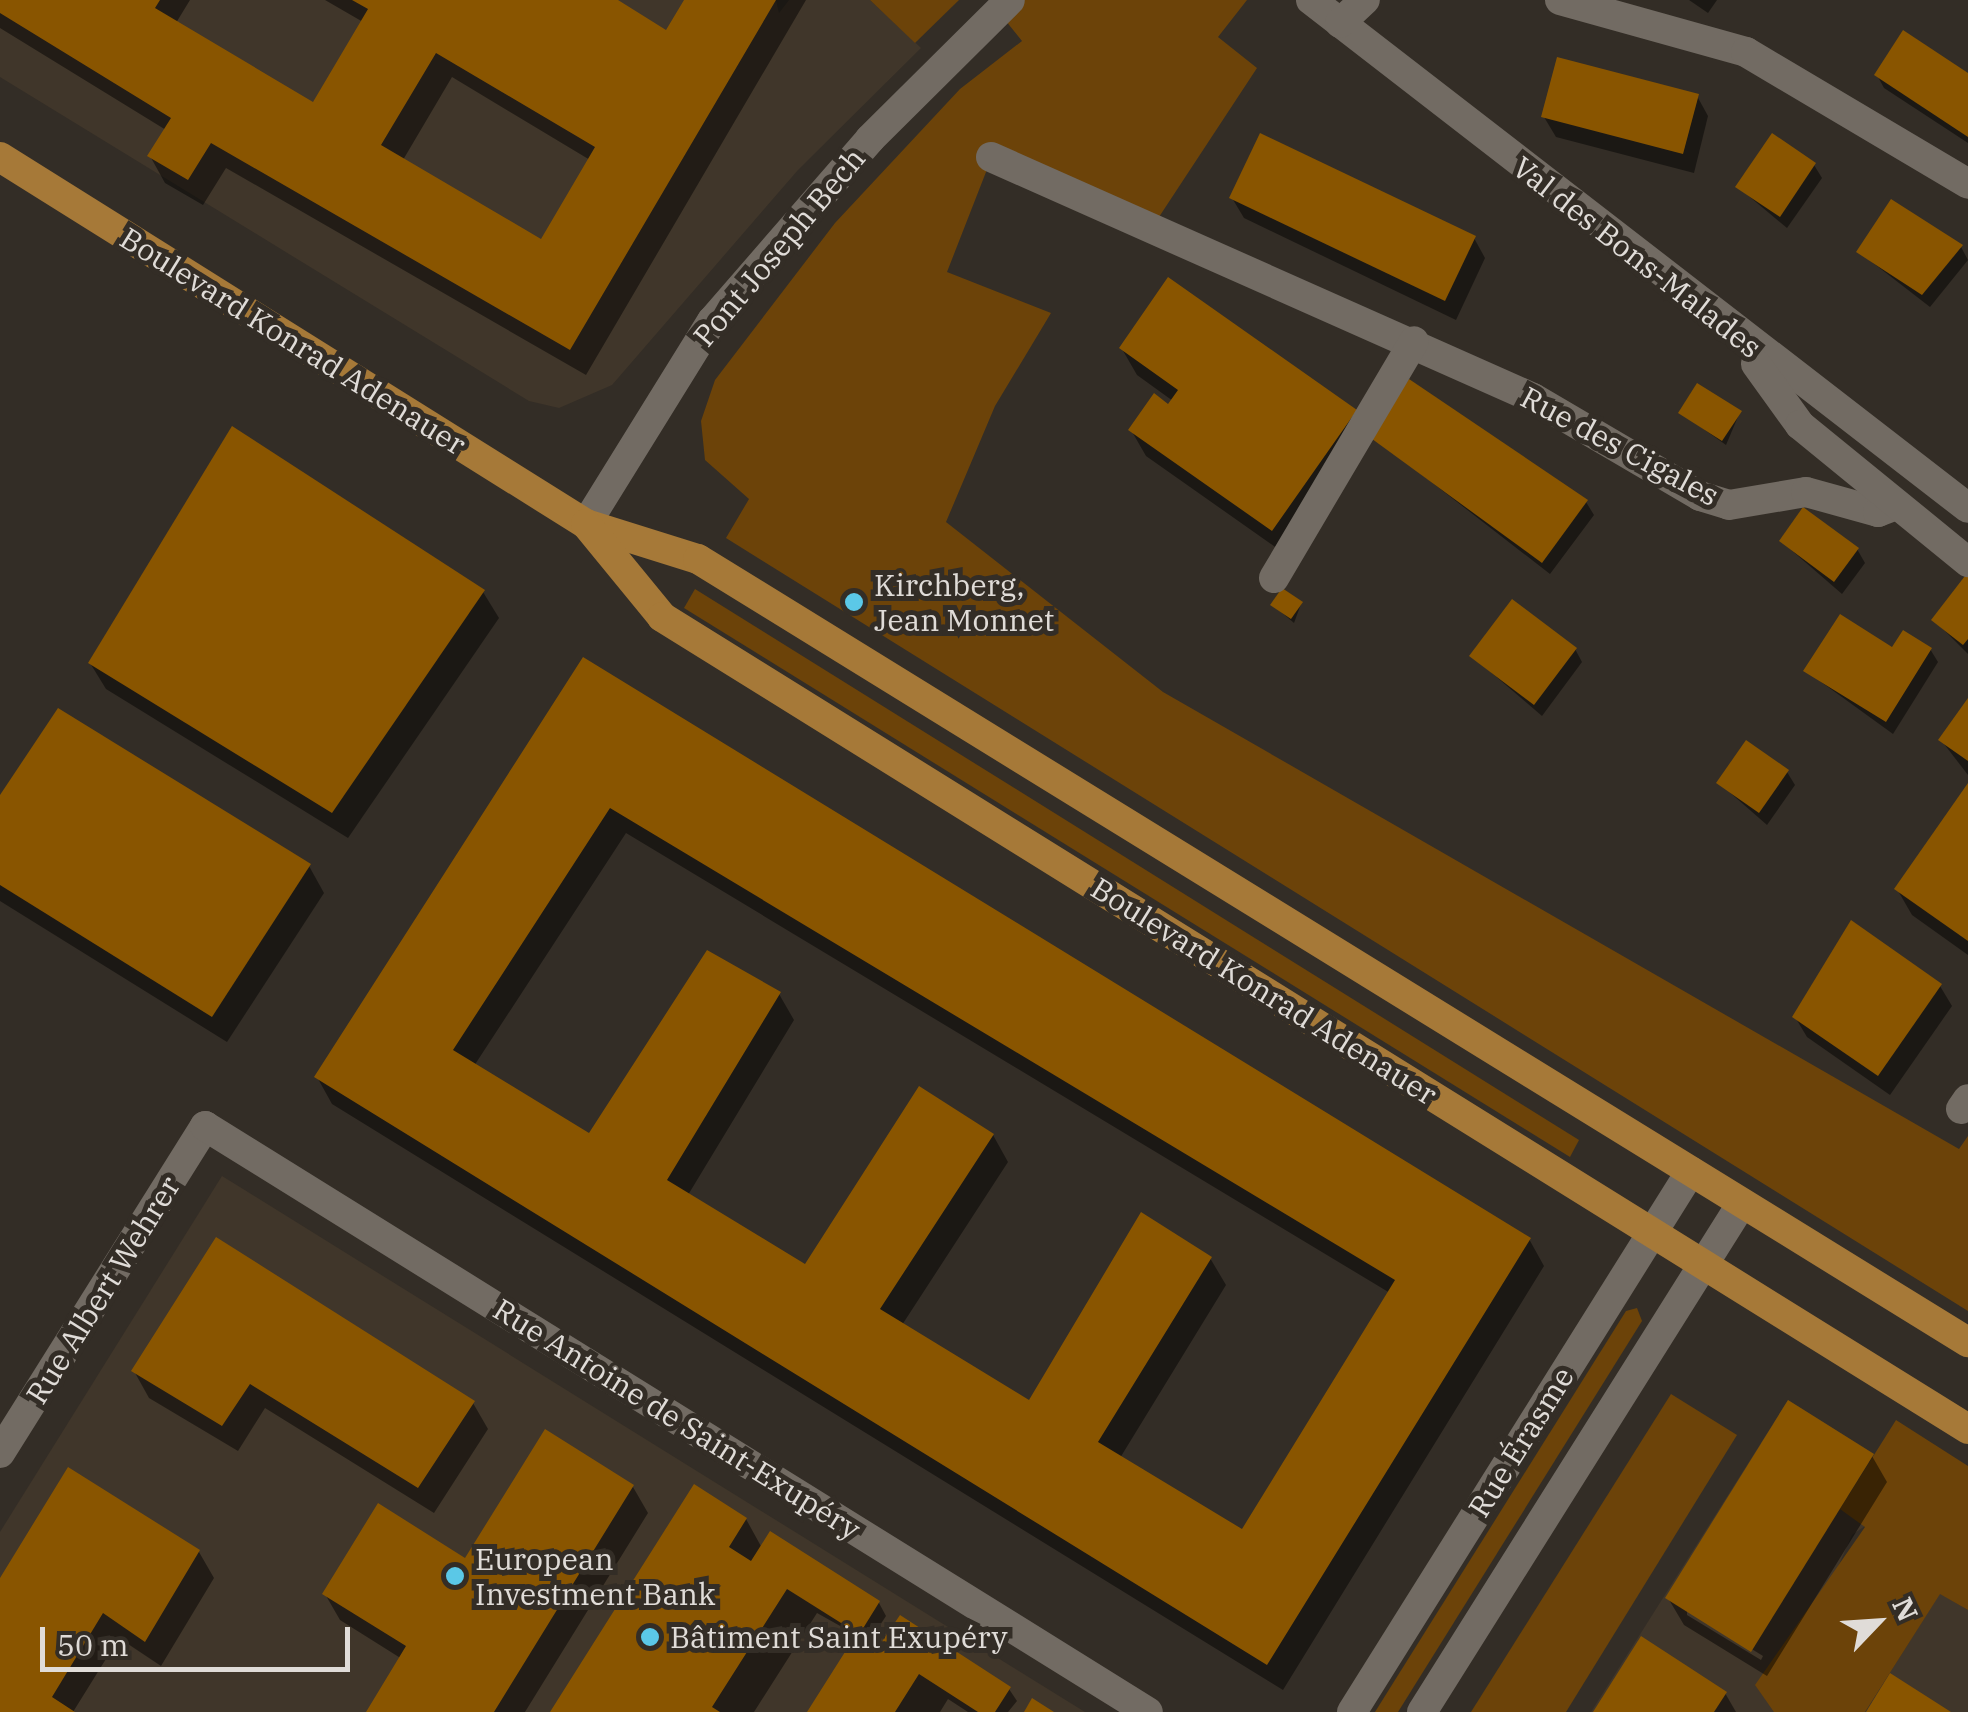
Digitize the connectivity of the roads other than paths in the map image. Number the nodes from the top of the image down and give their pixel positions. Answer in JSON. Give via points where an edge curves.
{"nodes":[{"id":1,"x":1010,"y":0,"type":"edge"},
{"id":2,"x":1312,"y":0,"type":"edge"},
{"id":3,"x":1365,"y":0,"type":"edge"},
{"id":4,"x":1560,"y":0,"type":"edge"},
{"id":5,"x":1340,"y":23,"type":"junction"},
{"id":6,"x":991,"y":157,"type":"dead end"},
{"id":7,"x":0,"y":158,"type":"edge"},
{"id":8,"x":1968,"y":184,"type":"edge"},
{"id":9,"x":1735,"y":334,"type":"junction"},
{"id":10,"x":1414,"y":341,"type":"junction"},
{"id":11,"x":1891,"y":507,"type":"junction"},
{"id":12,"x":1968,"y":508,"type":"edge"},
{"id":13,"x":586,"y":524,"type":"junction"},
{"id":14,"x":1968,"y":562,"type":"edge"},
{"id":15,"x":1274,"y":578,"type":"dead end"},
{"id":16,"x":205,"y":1126,"type":"joint"},
{"id":17,"x":1691,"y":1171,"type":"junction"},
{"id":18,"x":1742,"y":1202,"type":"junction"},
{"id":19,"x":1652,"y":1233,"type":"junction"},
{"id":20,"x":1703,"y":1264,"type":"junction"},
{"id":21,"x":1968,"y":1342,"type":"edge"},
{"id":22,"x":1968,"y":1429,"type":"edge"},
{"id":23,"x":0,"y":1453,"type":"edge"},
{"id":24,"x":1148,"y":1712,"type":"edge"},
{"id":25,"x":1352,"y":1712,"type":"edge"},
{"id":26,"x":1422,"y":1712,"type":"edge"}],
"edges":[{"from":1,"to":13,"type":"street","name":"Pont Joseph Bech","via":[[940,68],[712,321]]},
{"from":2,"to":5,"type":"street","name":"Val des Bons-Malades"},
{"from":3,"to":5,"type":"street"},
{"from":4,"to":8,"type":"street","via":[[1746,52]]},
{"from":5,"to":9,"type":"street","name":"Val des Bons-Malades"},
{"from":6,"to":10,"type":"street","name":"Rue des Cigales"},
{"from":7,"to":13,"type":"main road","name":"Boulevard Konrad Adenauer"},
{"from":9,"to":11,"type":"street","name":"Rue des Cigales","via":[[1800,425]]},
{"from":9,"to":12,"type":"street","name":"Val des Bons-Malades"},
{"from":10,"to":11,"type":"street","name":"Rue des Cigales","via":[[1533,398],[1700,496],[1729,505],[1806,492],[1878,512]]},
{"from":10,"to":15,"type":"street"},
{"from":11,"to":14,"type":"street","name":"Rue des Cigales"},
{"from":13,"to":17,"type":"main road","name":"Boulevard Konrad Adenauer","via":[[698,559]]},
{"from":13,"to":19,"type":"main road","name":"Boulevard Konrad Adenauer","via":[[662,617]]},
{"from":16,"to":23,"type":"street","name":"Rue Albert Wehrer"},
{"from":16,"to":24,"type":"street","name":"Rue Antoine de Saint-Exupéry"},
{"from":17,"to":18,"type":"main road","name":"Boulevard Konrad Adenauer"},
{"from":17,"to":19,"type":"street","name":"Rue Érasme"},
{"from":18,"to":20,"type":"street","name":"Rue Érasme"},
{"from":18,"to":21,"type":"main road","name":"Boulevard Konrad Adenauer"},
{"from":19,"to":20,"type":"main road","name":"Boulevard Konrad Adenauer"},
{"from":19,"to":25,"type":"street","name":"Rue Érasme"},
{"from":20,"to":22,"type":"main road","name":"Boulevard Konrad Adenauer"},
{"from":20,"to":26,"type":"street","name":"Rue Érasme"}]}
